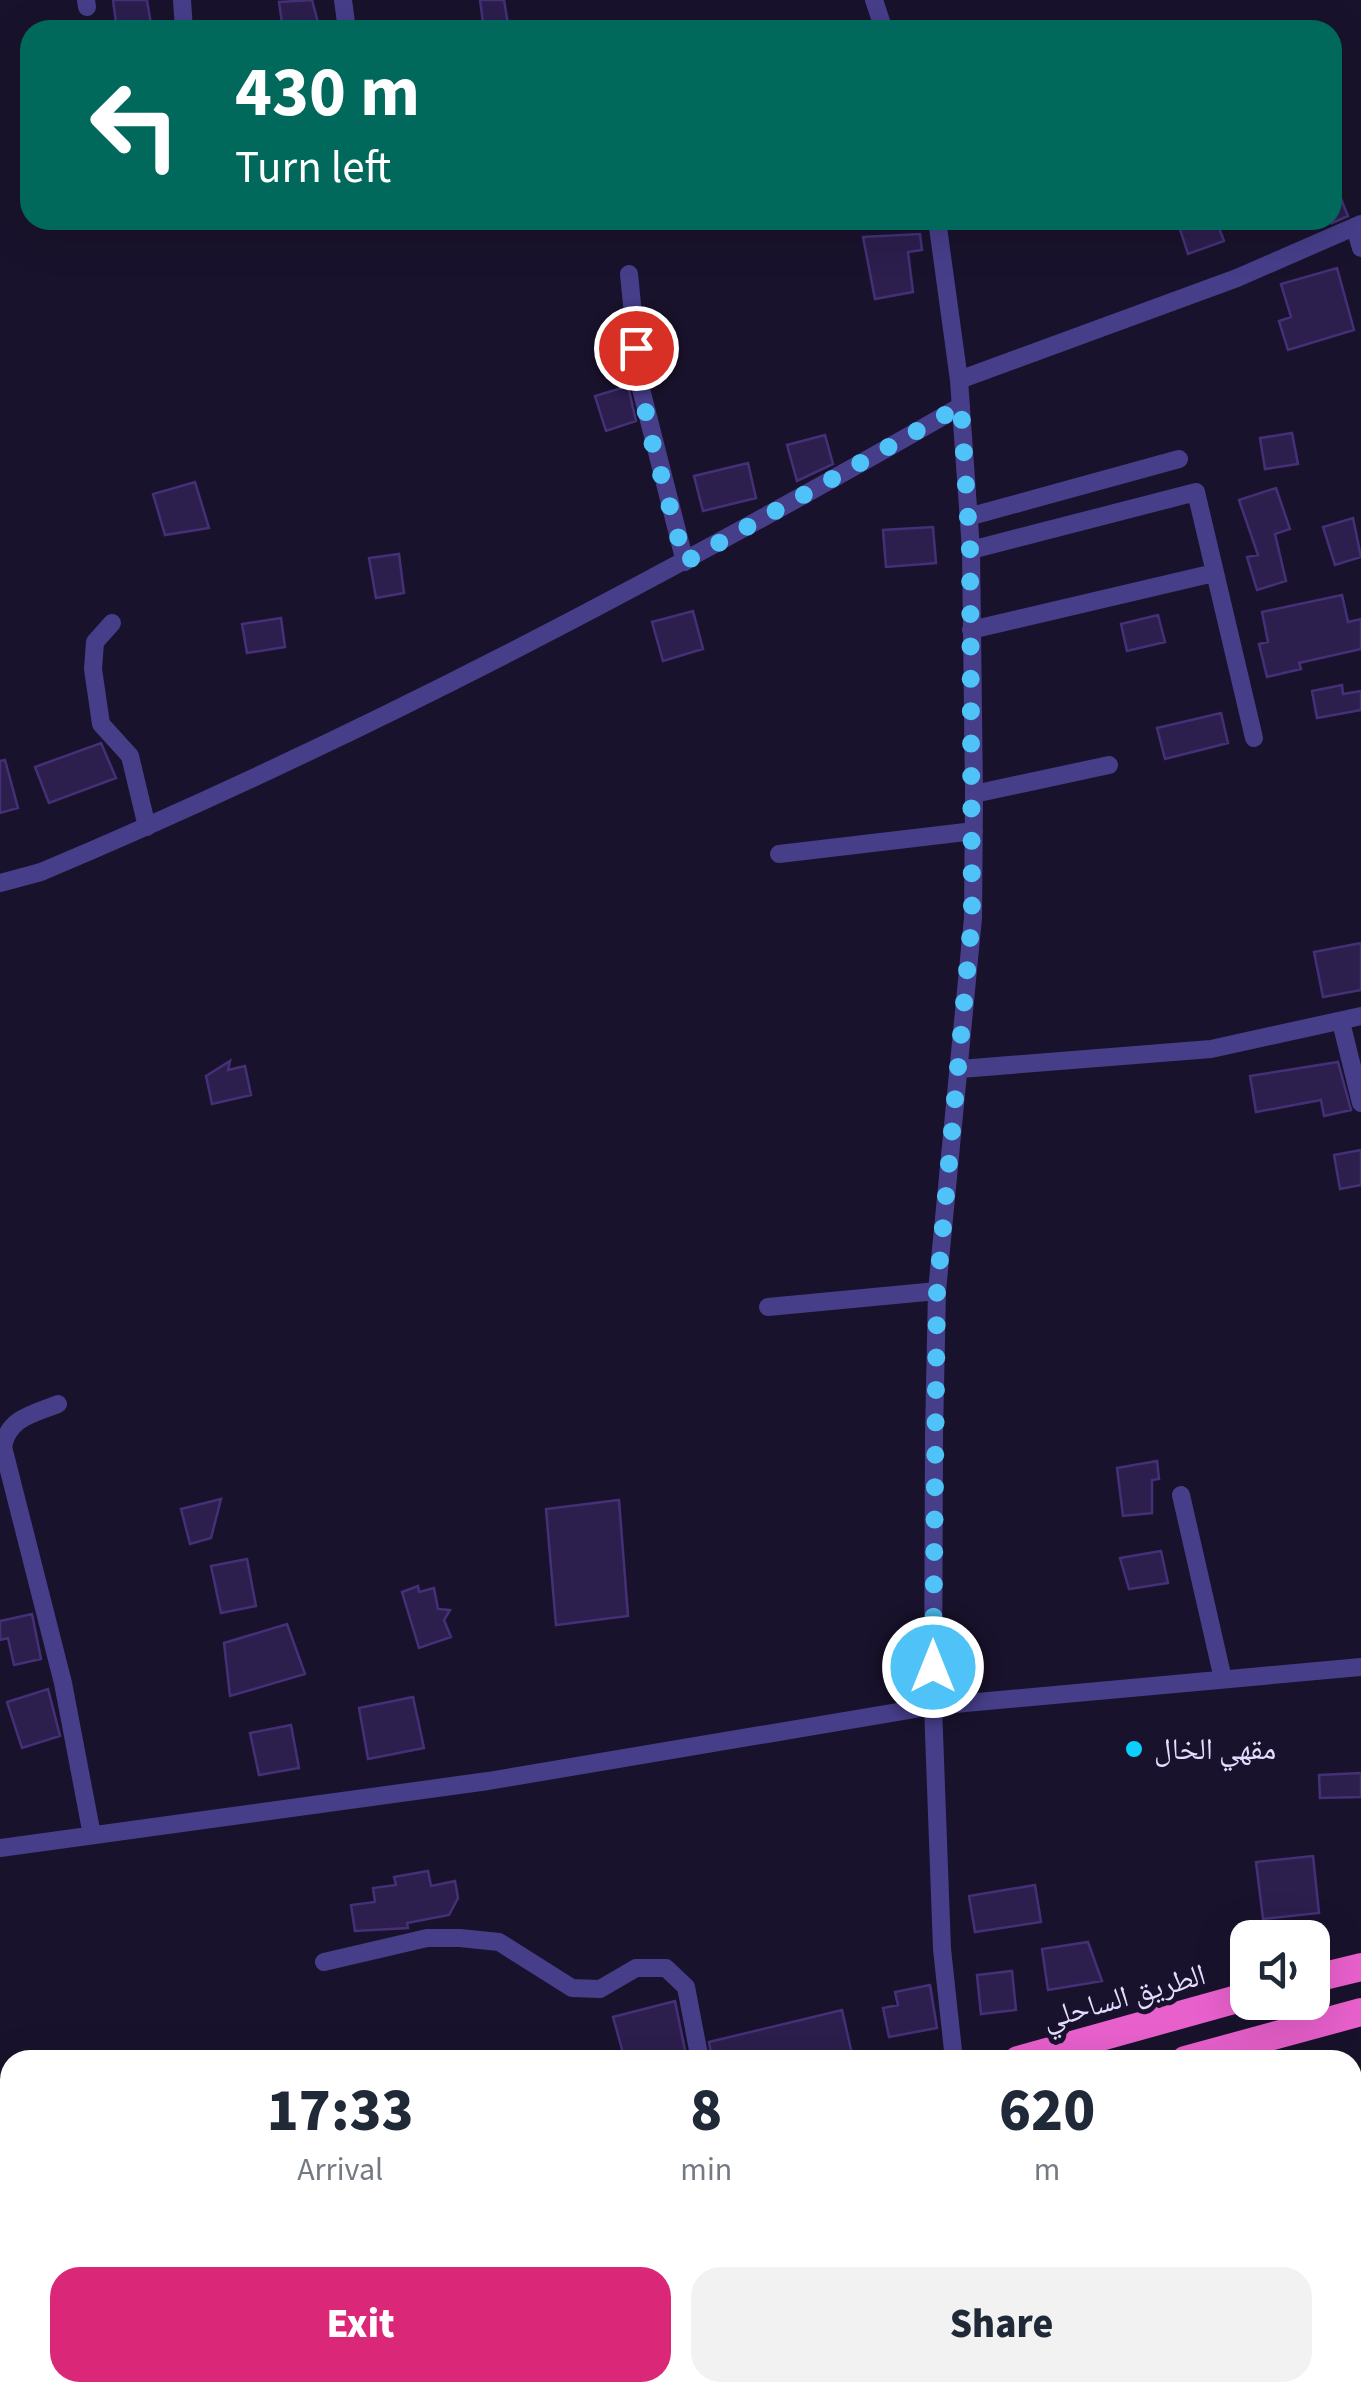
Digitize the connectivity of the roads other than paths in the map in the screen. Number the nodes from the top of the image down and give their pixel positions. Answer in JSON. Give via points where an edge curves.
{"nodes":[{"id":1,"x":1358,"y":226,"type":"edge"},
{"id":2,"x":938,"y":230,"type":"edge"},
{"id":3,"x":1361,"y":248,"type":"edge"},
{"id":4,"x":629,"y":274,"type":"dead end"},
{"id":5,"x":959,"y":380,"type":"junction"},
{"id":6,"x":961,"y":406,"type":"junction"},
{"id":7,"x":1179,"y":459,"type":"dead end"},
{"id":8,"x":968,"y":517,"type":"junction"},
{"id":9,"x":970,"y":550,"type":"junction"},
{"id":10,"x":685,"y":562,"type":"junction"},
{"id":11,"x":1214,"y":573,"type":"junction"},
{"id":12,"x":112,"y":623,"type":"dead end"},
{"id":13,"x":971,"y":630,"type":"junction"},
{"id":14,"x":1254,"y":738,"type":"dead end"},
{"id":15,"x":1109,"y":764,"type":"dead end"},
{"id":16,"x":974,"y":794,"type":"junction"},
{"id":17,"x":147,"y":827,"type":"junction"},
{"id":18,"x":974,"y":831,"type":"junction"},
{"id":19,"x":778,"y":854,"type":"dead end"},
{"id":20,"x":0,"y":883,"type":"edge"},
{"id":21,"x":1361,"y":1016,"type":"edge"},
{"id":22,"x":1341,"y":1022,"type":"junction"},
{"id":23,"x":960,"y":1069,"type":"junction"},
{"id":24,"x":1361,"y":1103,"type":"edge"},
{"id":25,"x":937,"y":1291,"type":"junction"},
{"id":26,"x":768,"y":1307,"type":"dead end"},
{"id":27,"x":58,"y":1404,"type":"dead end"},
{"id":28,"x":1182,"y":1494,"type":"dead end"},
{"id":29,"x":1361,"y":1667,"type":"edge"},
{"id":30,"x":1223,"y":1679,"type":"junction"},
{"id":31,"x":933,"y":1706,"type":"junction"},
{"id":32,"x":92,"y":1835,"type":"junction"},
{"id":33,"x":0,"y":1848,"type":"edge"},
{"id":34,"x":324,"y":1962,"type":"dead end"},
{"id":35,"x":1361,"y":1967,"type":"edge"},
{"id":36,"x":1330,"y":1975,"type":"edge"},
{"id":37,"x":1230,"y":2001,"type":"edge"},
{"id":38,"x":1361,"y":2012,"type":"edge"},
{"id":39,"x":698,"y":2050,"type":"edge"},
{"id":40,"x":953,"y":2050,"type":"edge"},
{"id":41,"x":1054,"y":2050,"type":"edge"},
{"id":42,"x":1222,"y":2050,"type":"edge"}],
"edges":[{"from":1,"to":3,"type":"street"},
{"from":1,"to":5,"type":"street"},
{"from":2,"to":5,"type":"street"},
{"from":4,"to":10,"type":"street","via":[[640,385]]},
{"from":5,"to":6,"type":"street"},
{"from":6,"to":8,"type":"street"},
{"from":6,"to":10,"type":"street"},
{"from":7,"to":8,"type":"street"},
{"from":8,"to":9,"type":"street"},
{"from":9,"to":11,"type":"street","via":[[1194,492]]},
{"from":9,"to":13,"type":"street"},
{"from":10,"to":17,"type":"street","via":[[310,754]]},
{"from":11,"to":13,"type":"street"},
{"from":11,"to":14,"type":"street"},
{"from":12,"to":17,"type":"street","via":[[95,642],[92,669],[101,724],[130,756]]},
{"from":13,"to":16,"type":"street"},
{"from":15,"to":16,"type":"street"},
{"from":16,"to":18,"type":"street"},
{"from":17,"to":20,"type":"street"},
{"from":18,"to":19,"type":"street"},
{"from":18,"to":23,"type":"street"},
{"from":21,"to":22,"type":"street"},
{"from":22,"to":23,"type":"street","via":[[1211,1050]]},
{"from":22,"to":24,"type":"street"},
{"from":23,"to":25,"type":"street"},
{"from":25,"to":26,"type":"street"},
{"from":25,"to":31,"type":"street"},
{"from":27,"to":32,"type":"street","via":[[14,1422],[4,1447],[64,1684]]},
{"from":28,"to":30,"type":"street"},
{"from":29,"to":30,"type":"street"},
{"from":30,"to":31,"type":"street"},
{"from":31,"to":32,"type":"street","via":[[488,1780]]},
{"from":31,"to":40,"type":"street","via":[[942,1948]]},
{"from":32,"to":33,"type":"street"},
{"from":34,"to":39,"type":"street","via":[[426,1938],[460,1938],[498,1942],[572,1988],[600,1989],[636,1968],[666,1968],[686,1988]]},
{"from":35,"to":36,"type":"highway"},
{"from":37,"to":41,"type":"highway","name":"الطريق الساحلي"},
{"from":38,"to":42,"type":"highway"}]}
